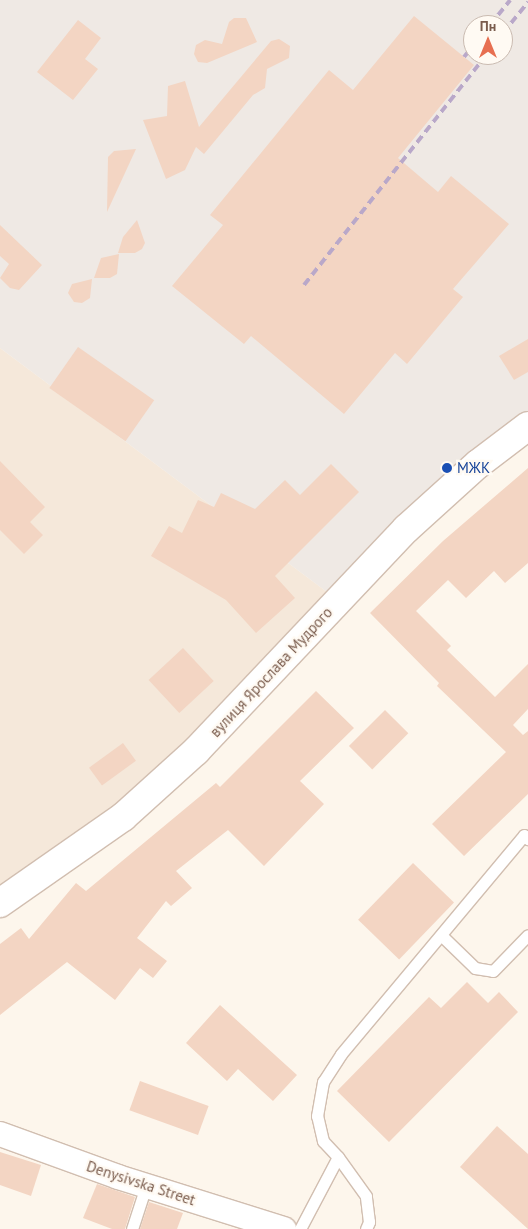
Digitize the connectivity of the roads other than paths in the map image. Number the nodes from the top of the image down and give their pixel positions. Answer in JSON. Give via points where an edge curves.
{"nodes":[{"id":1,"x":528,"y":426,"type":"edge"},
{"id":2,"x":528,"y":839,"type":"edge"},
{"id":3,"x":0,"y":902,"type":"edge"},
{"id":4,"x":441,"y":935,"type":"junction"},
{"id":5,"x":528,"y":935,"type":"edge"},
{"id":6,"x":0,"y":1134,"type":"edge"},
{"id":7,"x":338,"y":1157,"type":"junction"},
{"id":8,"x":146,"y":1186,"type":"junction"},
{"id":9,"x":132,"y":1229,"type":"edge"},
{"id":10,"x":284,"y":1229,"type":"edge"},
{"id":11,"x":300,"y":1229,"type":"edge"},
{"id":12,"x":366,"y":1229,"type":"edge"}],
"edges":[{"from":1,"to":3,"type":"main road","name":"вулиця Ярослава Мудрого","via":[[478,464],[406,528],[196,751],[123,817]]},
{"from":2,"to":4,"type":"lane","via":[[524,835]]},
{"from":4,"to":5,"type":"lane","via":[[475,968],[493,971]]},
{"from":4,"to":7,"type":"lane","via":[[342,1054],[323,1082],[317,1116],[323,1141]]},
{"from":6,"to":8,"type":"street","name":"Denysivska Street"},
{"from":7,"to":11,"type":"lane"},
{"from":7,"to":12,"type":"lane","via":[[366,1196],[369,1222]]},
{"from":8,"to":9,"type":"lane"},
{"from":8,"to":10,"type":"street","name":"Denysivska Street"}]}
